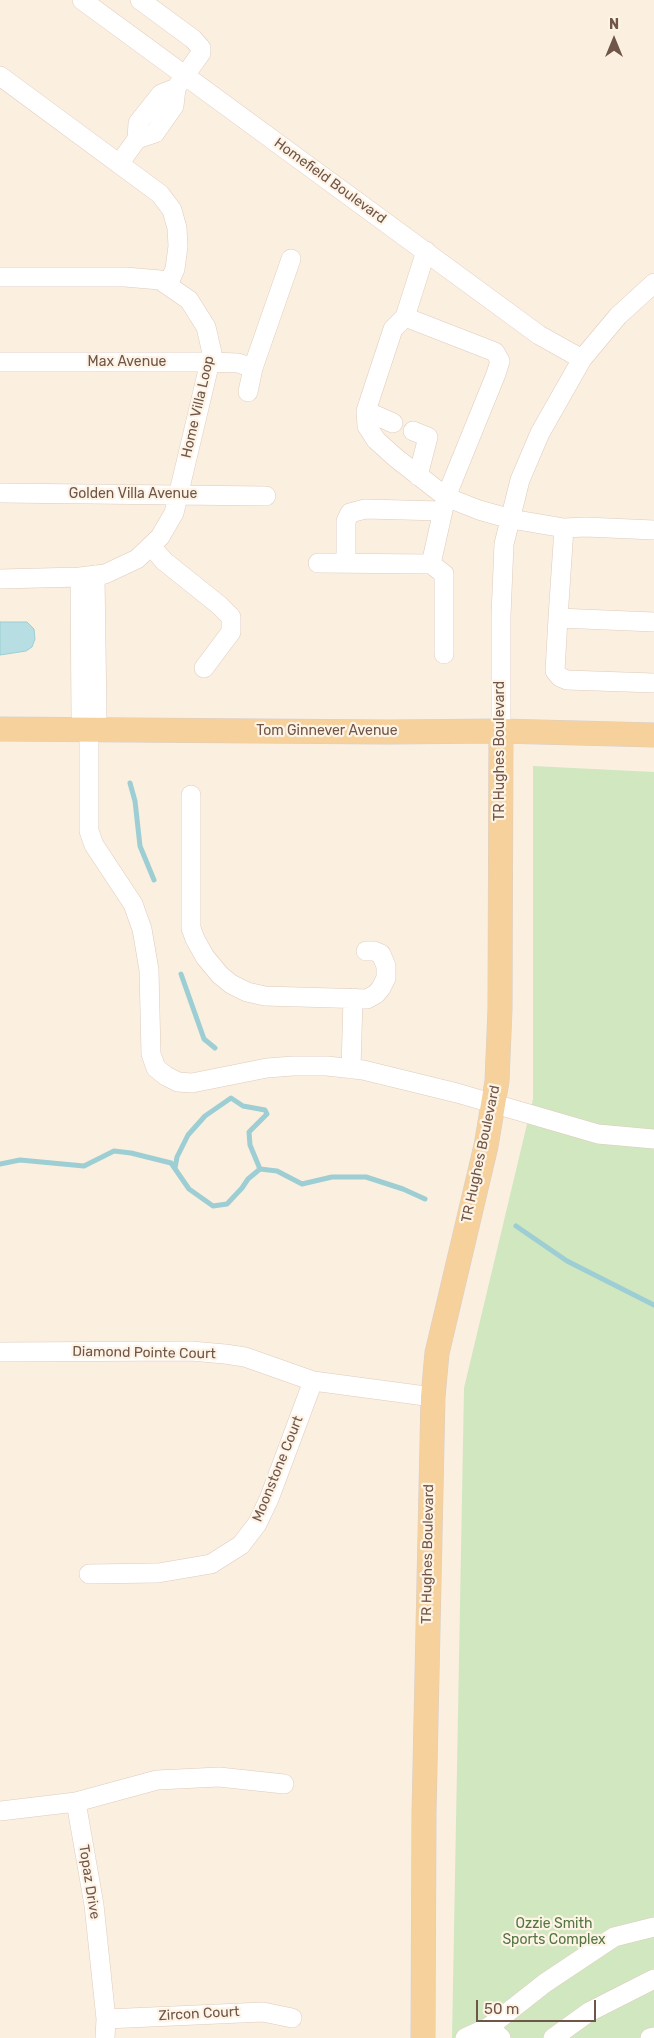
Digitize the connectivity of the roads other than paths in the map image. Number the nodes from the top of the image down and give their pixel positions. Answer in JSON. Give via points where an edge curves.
{"nodes":[{"id":1,"x":82,"y":0,"type":"edge"},
{"id":2,"x":140,"y":0,"type":"edge"},
{"id":3,"x":0,"y":76,"type":"edge"},
{"id":4,"x":181,"y":82,"type":"junction"},
{"id":5,"x":119,"y":164,"type":"junction"},
{"id":6,"x":426,"y":252,"type":"junction"},
{"id":7,"x":290,"y":259,"type":"dead end"},
{"id":8,"x":0,"y":277,"type":"edge"},
{"id":9,"x":654,"y":283,"type":"edge"},
{"id":10,"x":168,"y":285,"type":"junction"},
{"id":11,"x":405,"y":317,"type":"junction"},
{"id":12,"x":582,"y":359,"type":"junction"},
{"id":13,"x":0,"y":362,"type":"edge"},
{"id":14,"x":210,"y":362,"type":"junction"},
{"id":15,"x":253,"y":368,"type":"junction"},
{"id":16,"x":248,"y":392,"type":"dead end"},
{"id":17,"x":366,"y":411,"type":"junction"},
{"id":18,"x":394,"y":423,"type":"dead end"},
{"id":19,"x":413,"y":431,"type":"dead end"},
{"id":20,"x":418,"y":476,"type":"junction"},
{"id":21,"x":0,"y":493,"type":"edge"},
{"id":22,"x":178,"y":494,"type":"junction"},
{"id":23,"x":266,"y":496,"type":"dead end"},
{"id":24,"x":443,"y":504,"type":"junction"},
{"id":25,"x":511,"y":519,"type":"junction"},
{"id":26,"x":564,"y":528,"type":"junction"},
{"id":27,"x":654,"y":530,"type":"edge"},
{"id":28,"x":151,"y":546,"type":"junction"},
{"id":29,"x":318,"y":563,"type":"dead end"},
{"id":30,"x":346,"y":563,"type":"junction"},
{"id":31,"x":431,"y":564,"type":"junction"},
{"id":32,"x":88,"y":576,"type":"junction"},
{"id":33,"x":0,"y":579,"type":"edge"},
{"id":34,"x":558,"y":618,"type":"junction"},
{"id":35,"x":654,"y":622,"type":"edge"},
{"id":36,"x":444,"y":654,"type":"dead end"},
{"id":37,"x":204,"y":668,"type":"dead end"},
{"id":38,"x":654,"y":683,"type":"edge"},
{"id":39,"x":0,"y":729,"type":"edge"},
{"id":40,"x":89,"y":730,"type":"junction"},
{"id":41,"x":501,"y":731,"type":"junction"},
{"id":42,"x":654,"y":735,"type":"edge"},
{"id":43,"x":192,"y":795,"type":"dead end"},
{"id":44,"x":366,"y":951,"type":"dead end"},
{"id":45,"x":353,"y":998,"type":"junction"},
{"id":46,"x":351,"y":1069,"type":"junction"},
{"id":47,"x":493,"y":1104,"type":"junction"},
{"id":48,"x":654,"y":1139,"type":"edge"},
{"id":49,"x":0,"y":1352,"type":"edge"},
{"id":50,"x":313,"y":1381,"type":"junction"},
{"id":51,"x":433,"y":1397,"type":"junction"},
{"id":52,"x":89,"y":1574,"type":"dead end"},
{"id":53,"x":284,"y":1784,"type":"dead end"},
{"id":54,"x":76,"y":1802,"type":"junction"},
{"id":55,"x":0,"y":1811,"type":"edge"},
{"id":56,"x":654,"y":1927,"type":"edge"},
{"id":57,"x":654,"y":1979,"type":"edge"},
{"id":58,"x":106,"y":2018,"type":"junction"},
{"id":59,"x":292,"y":2018,"type":"dead end"},
{"id":60,"x":495,"y":2032,"type":"edge"},
{"id":61,"x":654,"y":2037,"type":"edge"},
{"id":62,"x":105,"y":2038,"type":"edge"},
{"id":63,"x":423,"y":2038,"type":"edge"},
{"id":64,"x":465,"y":2038,"type":"edge"},
{"id":65,"x":553,"y":2038,"type":"edge"},
{"id":66,"x":650,"y":2038,"type":"edge"}],
"edges":[{"from":1,"to":4,"type":"street","name":"Homefield Boulevard"},
{"from":2,"to":4,"type":"street","via":[[201,48],[199,57]]},
{"from":3,"to":5,"type":"street"},
{"from":4,"to":5,"type":"street","via":[[174,106],[154,133],[137,139]]},
{"from":4,"to":6,"type":"street","name":"Homefield Boulevard"},
{"from":5,"to":10,"type":"street","via":[[160,194],[172,210],[178,246],[175,269]]},
{"from":6,"to":11,"type":"street"},
{"from":6,"to":12,"type":"street","name":"Homefield Boulevard","via":[[539,334]]},
{"from":7,"to":15,"type":"street"},
{"from":8,"to":10,"type":"street","name":"Home Villa Loop","via":[[125,278],[160,280]]},
{"from":9,"to":12,"type":"street","name":"TR Hughes Boulevard","via":[[618,316]]},
{"from":10,"to":14,"type":"street","name":"Home Villa Loop","via":[[189,300],[206,327],[212,353]]},
{"from":11,"to":17,"type":"street","via":[[394,329]]},
{"from":11,"to":24,"type":"street","via":[[495,352],[500,360]]},
{"from":12,"to":25,"type":"street","name":"TR Hughes Boulevard","via":[[540,433],[520,480]]},
{"from":13,"to":14,"type":"street","name":"Max Avenue"},
{"from":14,"to":15,"type":"street","name":"Max Avenue"},
{"from":14,"to":22,"type":"street","name":"Home Villa Loop"},
{"from":15,"to":16,"type":"street"},
{"from":17,"to":18,"type":"street"},
{"from":17,"to":20,"type":"street","via":[[367,426],[376,440]]},
{"from":19,"to":20,"type":"street","via":[[428,437]]},
{"from":20,"to":24,"type":"street"},
{"from":21,"to":22,"type":"street","name":"Golden Villa Avenue"},
{"from":22,"to":23,"type":"street","name":"Golden Villa Avenue"},
{"from":22,"to":28,"type":"street","name":"Home Villa Loop","via":[[174,513]]},
{"from":24,"to":25,"type":"street"},
{"from":24,"to":30,"type":"street","via":[[365,509],[350,513],[346,521]]},
{"from":24,"to":31,"type":"street"},
{"from":25,"to":26,"type":"street"},
{"from":25,"to":41,"type":"street","name":"TR Hughes Boulevard","via":[[504,544],[501,607]]},
{"from":26,"to":27,"type":"street"},
{"from":26,"to":34,"type":"street"},
{"from":28,"to":32,"type":"street","name":"Home Villa Loop","via":[[137,559],[105,574]]},
{"from":28,"to":37,"type":"street","via":[[164,561],[231,617],[231,632]]},
{"from":29,"to":30,"type":"street"},
{"from":30,"to":31,"type":"street"},
{"from":31,"to":36,"type":"street","via":[[444,574]]},
{"from":32,"to":33,"type":"street","name":"Home Villa Loop"},
{"from":32,"to":40,"type":"street","via":[[81,716]]},
{"from":34,"to":35,"type":"street"},
{"from":34,"to":38,"type":"street","via":[[555,670],[560,677]]},
{"from":39,"to":40,"type":"main road","name":"Tom Ginnever Avenue"},
{"from":40,"to":41,"type":"main road","name":"Tom Ginnever Avenue"},
{"from":40,"to":46,"type":"street","via":[[89,831],[94,845],[133,904],[142,929],[149,970],[151,1054],[156,1068],[178,1082],[192,1083],[267,1068],[327,1066]]},
{"from":41,"to":42,"type":"main road","name":"Tom Ginnever Avenue"},
{"from":41,"to":47,"type":"main road","name":"TR Hughes Boulevard","via":[[500,1010]]},
{"from":43,"to":45,"type":"street","via":[[191,928],[205,957],[226,980],[247,992],[286,998]]},
{"from":44,"to":45,"type":"street","via":[[381,954],[386,978],[376,994],[367,999]]},
{"from":45,"to":46,"type":"street"},
{"from":46,"to":47,"type":"street"},
{"from":47,"to":48,"type":"street","via":[[598,1134]]},
{"from":47,"to":51,"type":"main road","name":"TR Hughes Boulevard","via":[[486,1146],[446,1309]]},
{"from":49,"to":50,"type":"street","name":"Diamond Pointe Court","via":[[191,1351],[225,1354],[245,1357]]},
{"from":50,"to":51,"type":"street","name":"Diamond Pointe Court"},
{"from":50,"to":52,"type":"street","name":"Moonstone Court","via":[[269,1499],[258,1524],[241,1545],[211,1564],[158,1573]]},
{"from":51,"to":63,"type":"main road","name":"TR Hughes Boulevard","via":[[424,1793]]},
{"from":53,"to":54,"type":"street","via":[[219,1777],[157,1780]]},
{"from":54,"to":55,"type":"street"},
{"from":54,"to":58,"type":"street","name":"Topaz Drive","via":[[94,1905]]},
{"from":56,"to":60,"type":"street","via":[[614,1936],[545,1984]]},
{"from":57,"to":65,"type":"street","via":[[589,2012]]},
{"from":58,"to":59,"type":"street","name":"Zircon Court","via":[[263,2012]]},
{"from":58,"to":62,"type":"street","name":"Topaz Drive"},
{"from":60,"to":64,"type":"street"},
{"from":61,"to":66,"type":"street"}]}
